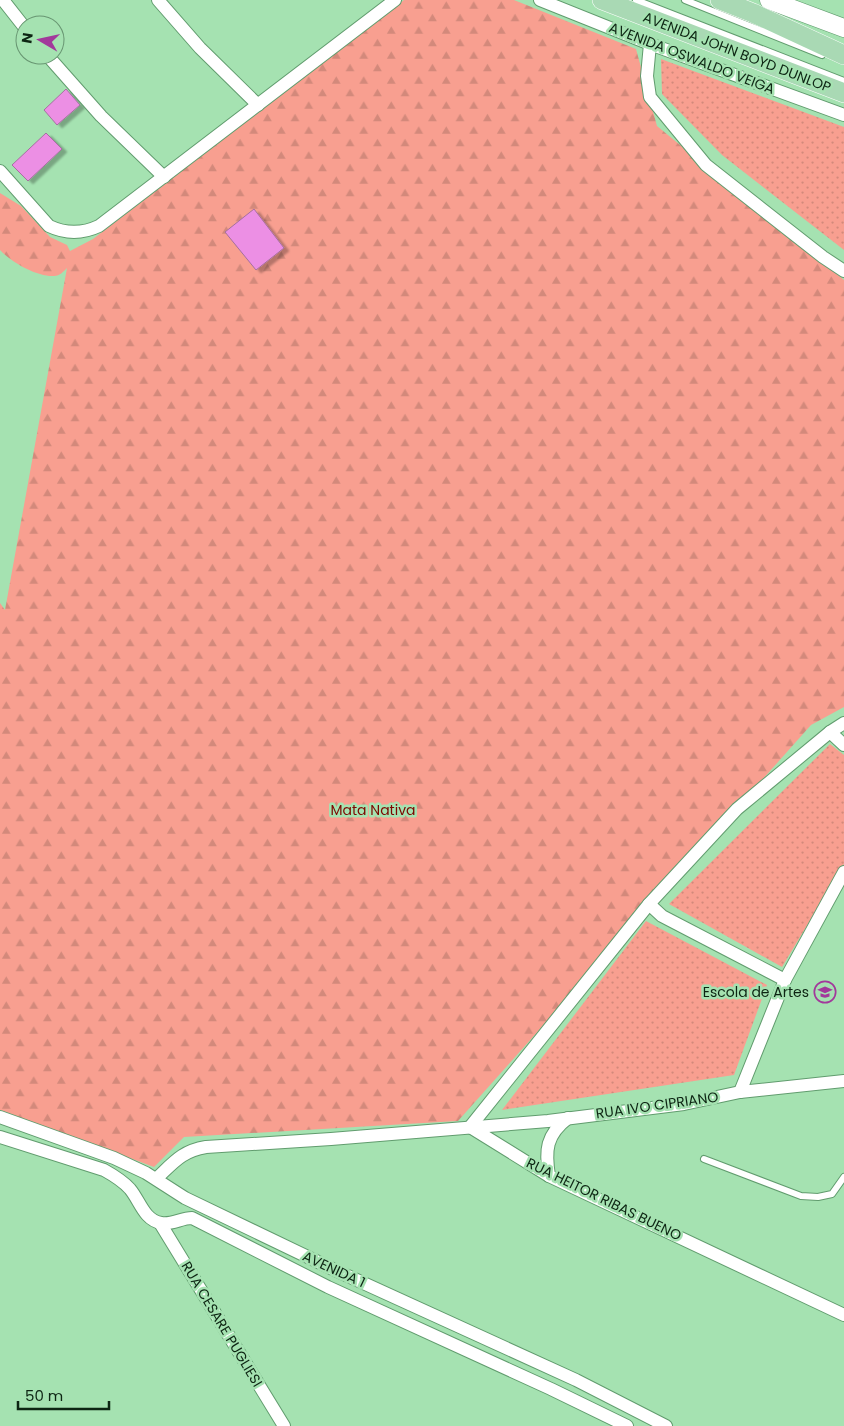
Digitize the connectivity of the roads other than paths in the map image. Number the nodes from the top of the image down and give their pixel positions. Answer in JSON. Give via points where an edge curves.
{"nodes":[{"id":1,"x":3,"y":0,"type":"edge"},
{"id":2,"x":158,"y":0,"type":"edge"},
{"id":3,"x":395,"y":0,"type":"edge"},
{"id":4,"x":540,"y":0,"type":"edge"},
{"id":5,"x":602,"y":0,"type":"edge"},
{"id":6,"x":636,"y":0,"type":"edge"},
{"id":7,"x":685,"y":0,"type":"edge"},
{"id":8,"x":720,"y":0,"type":"edge"},
{"id":9,"x":769,"y":0,"type":"edge"},
{"id":10,"x":15,"y":15,"type":"edge"},
{"id":11,"x":844,"y":28,"type":"edge"},
{"id":12,"x":650,"y":44,"type":"junction"},
{"id":13,"x":835,"y":56,"type":"edge"},
{"id":14,"x":55,"y":65,"type":"edge"},
{"id":15,"x":844,"y":81,"type":"edge"},
{"id":16,"x":844,"y":93,"type":"edge"},
{"id":17,"x":258,"y":105,"type":"junction"},
{"id":18,"x":844,"y":115,"type":"edge"},
{"id":19,"x":0,"y":171,"type":"edge"},
{"id":20,"x":164,"y":177,"type":"junction"},
{"id":21,"x":844,"y":271,"type":"edge"},
{"id":22,"x":844,"y":723,"type":"edge"},
{"id":23,"x":830,"y":732,"type":"junction"},
{"id":24,"x":844,"y":745,"type":"edge"},
{"id":25,"x":844,"y":872,"type":"edge"},
{"id":26,"x":649,"y":904,"type":"junction"},
{"id":27,"x":785,"y":980,"type":"junction"},
{"id":28,"x":844,"y":1081,"type":"edge"},
{"id":29,"x":740,"y":1092,"type":"junction"},
{"id":30,"x":0,"y":1117,"type":"edge"},
{"id":31,"x":570,"y":1117,"type":"junction"},
{"id":32,"x":470,"y":1127,"type":"junction"},
{"id":33,"x":0,"y":1138,"type":"edge"},
{"id":34,"x":704,"y":1159,"type":"dead end"},
{"id":35,"x":549,"y":1176,"type":"junction"},
{"id":36,"x":844,"y":1177,"type":"edge"},
{"id":37,"x":157,"y":1178,"type":"junction"},
{"id":38,"x":176,"y":1194,"type":"junction"},
{"id":39,"x":167,"y":1223,"type":"junction"},
{"id":40,"x":844,"y":1314,"type":"edge"},
{"id":41,"x":284,"y":1426,"type":"edge"},
{"id":42,"x":627,"y":1426,"type":"edge"},
{"id":43,"x":666,"y":1426,"type":"edge"}],
"edges":[{"from":1,"to":10,"type":"street"},
{"from":2,"to":17,"type":"street","via":[[200,48]]},
{"from":3,"to":17,"type":"street"},
{"from":4,"to":12,"type":"street","name":"AVENIDA OSWALDO VEIGA"},
{"from":5,"to":16,"type":"main road","name":"AVENIDA JOHN BOYD DUNLOP"},
{"from":6,"to":15,"type":"lane"},
{"from":7,"to":13,"type":"lane"},
{"from":8,"to":13,"type":"main road","via":[[753,13]]},
{"from":9,"to":11,"type":"main road"},
{"from":12,"to":18,"type":"street","name":"AVENIDA OSWALDO VEIGA"},
{"from":12,"to":21,"type":"street","via":[[647,76],[650,97],[706,165]]},
{"from":14,"to":20,"type":"street"},
{"from":17,"to":20,"type":"street"},
{"from":19,"to":20,"type":"street","via":[[49,226],[71,233],[99,226]]},
{"from":22,"to":23,"type":"street"},
{"from":23,"to":24,"type":"street"},
{"from":23,"to":26,"type":"street","via":[[737,809]]},
{"from":25,"to":27,"type":"street"},
{"from":26,"to":27,"type":"street","via":[[662,916]]},
{"from":26,"to":32,"type":"street"},
{"from":27,"to":29,"type":"street"},
{"from":28,"to":29,"type":"street","name":"RUA IVO CIPRIANO"},
{"from":29,"to":31,"type":"street","name":"RUA IVO CIPRIANO","via":[[684,1104]]},
{"from":30,"to":37,"type":"street","name":"AVENIDA 1","via":[[114,1158]]},
{"from":31,"to":32,"type":"street","name":"RUA IVO CIPRIANO"},
{"from":31,"to":35,"type":"street","via":[[552,1133],[548,1143]]},
{"from":32,"to":35,"type":"street","name":"RUA HEITOR RIBAS BUENO"},
{"from":32,"to":37,"type":"street","via":[[206,1147],[191,1150]]},
{"from":33,"to":39,"type":"street","via":[[113,1175],[129,1188],[149,1217]]},
{"from":34,"to":36,"type":"lane","via":[[801,1196],[832,1194]]},
{"from":35,"to":40,"type":"street","name":"RUA HEITOR RIBAS BUENO"},
{"from":37,"to":38,"type":"street","name":"AVENIDA 1"},
{"from":38,"to":39,"type":"street","via":[[179,1212]]},
{"from":38,"to":43,"type":"street","name":"AVENIDA 1","via":[[576,1380]]},
{"from":39,"to":41,"type":"street","name":"RUA CESARE PUGLIESI"},
{"from":39,"to":42,"type":"street","name":"AVENIDA 1","via":[[192,1218],[328,1287]]}]}
